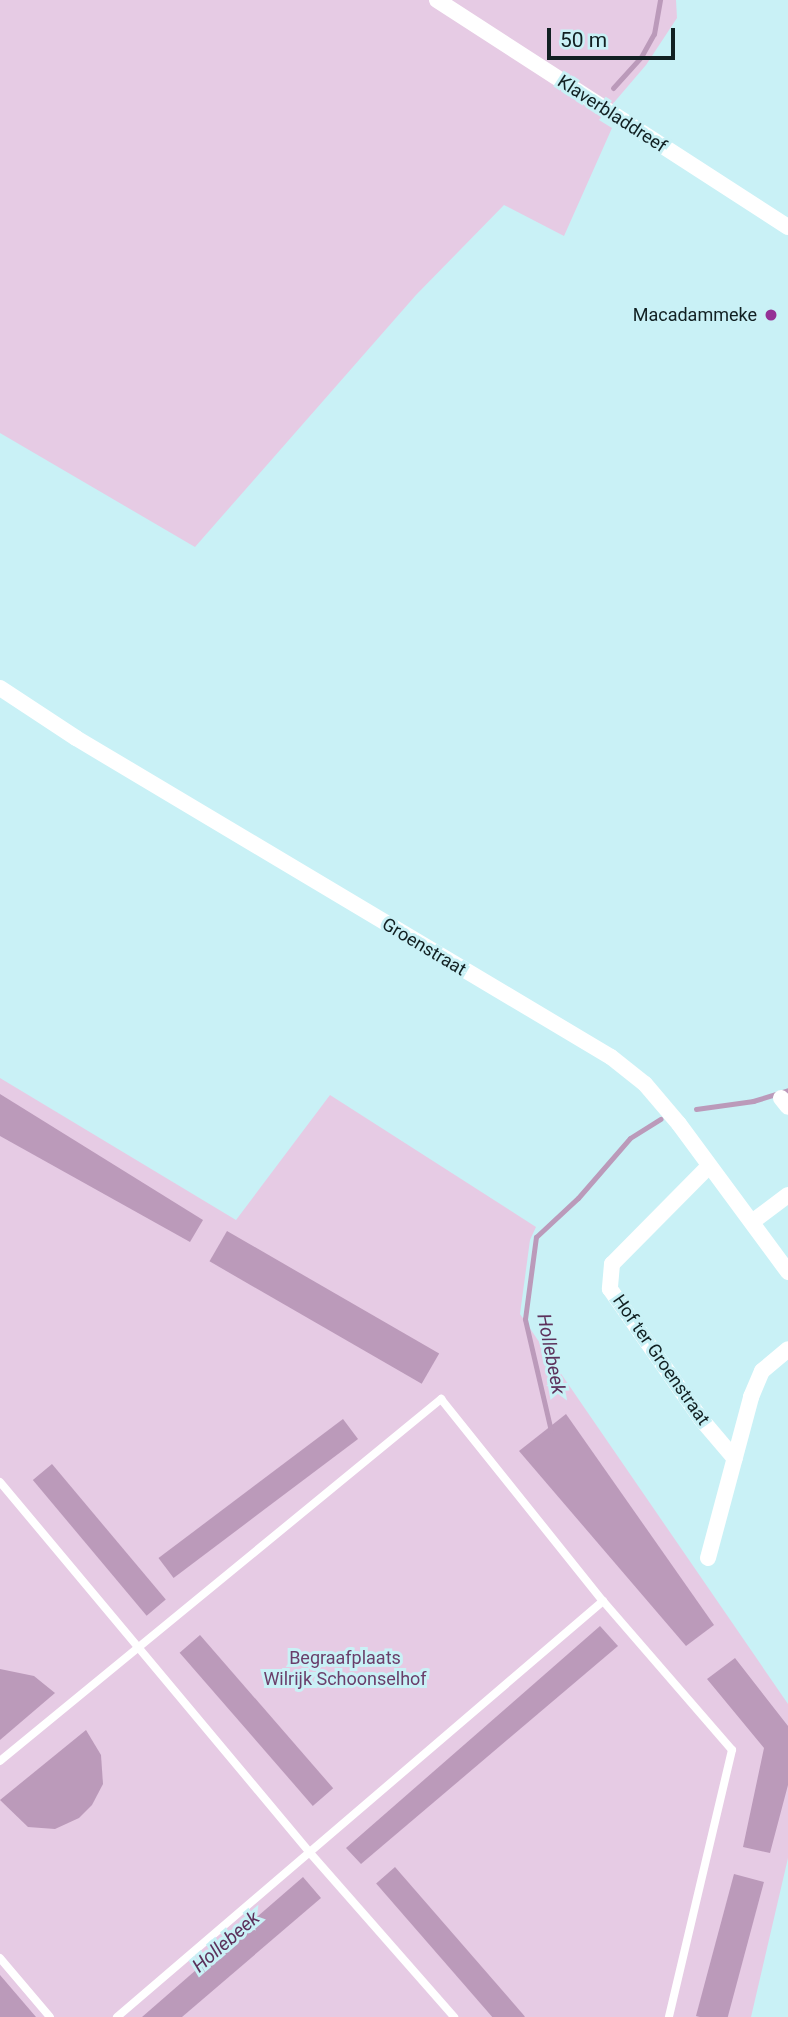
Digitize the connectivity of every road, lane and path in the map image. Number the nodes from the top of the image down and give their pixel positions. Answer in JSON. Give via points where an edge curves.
{"nodes":[{"id":1,"x":437,"y":0,"type":"edge"},
{"id":2,"x":788,"y":227,"type":"edge"},
{"id":3,"x":0,"y":688,"type":"edge"},
{"id":4,"x":709,"y":1166,"type":"junction"},
{"id":5,"x":788,"y":1195,"type":"edge"},
{"id":6,"x":752,"y":1222,"type":"junction"},
{"id":7,"x":788,"y":1272,"type":"edge"},
{"id":8,"x":788,"y":1349,"type":"edge"},
{"id":9,"x":735,"y":1459,"type":"junction"},
{"id":10,"x":2,"y":1488,"type":"edge"},
{"id":11,"x":708,"y":1558,"type":"dead end"},
{"id":12,"x":603,"y":1601,"type":"junction"},
{"id":13,"x":140,"y":1647,"type":"junction"},
{"id":14,"x":0,"y":1762,"type":"edge"},
{"id":15,"x":311,"y":1854,"type":"junction"},
{"id":16,"x":0,"y":1958,"type":"edge"},
{"id":17,"x":50,"y":2017,"type":"edge"},
{"id":18,"x":117,"y":2017,"type":"edge"},
{"id":19,"x":454,"y":2017,"type":"edge"},
{"id":20,"x":669,"y":2017,"type":"edge"}],
"edges":[{"from":1,"to":2,"type":"street","name":"Klaverbladdreef"},
{"from":3,"to":4,"type":"street","name":"Groenstraat","via":[[611,1056],[645,1084]]},
{"from":4,"to":6,"type":"street","name":"Groenstraat"},
{"from":4,"to":9,"type":"street","name":"Hof ter Groenstraat","via":[[611,1264],[610,1289],[701,1419]]},
{"from":5,"to":6,"type":"street"},
{"from":6,"to":7,"type":"street","name":"Groenstraat"},
{"from":8,"to":9,"type":"street","via":[[762,1371]]},
{"from":9,"to":11,"type":"street"},
{"from":10,"to":13,"type":"lane"},
{"from":12,"to":13,"type":"lane","via":[[441,1399]]},
{"from":12,"to":15,"type":"lane"},
{"from":12,"to":20,"type":"lane","via":[[732,1750]]},
{"from":13,"to":14,"type":"lane"},
{"from":13,"to":15,"type":"lane"},
{"from":15,"to":18,"type":"lane"},
{"from":15,"to":19,"type":"lane"},
{"from":16,"to":17,"type":"lane"}]}
